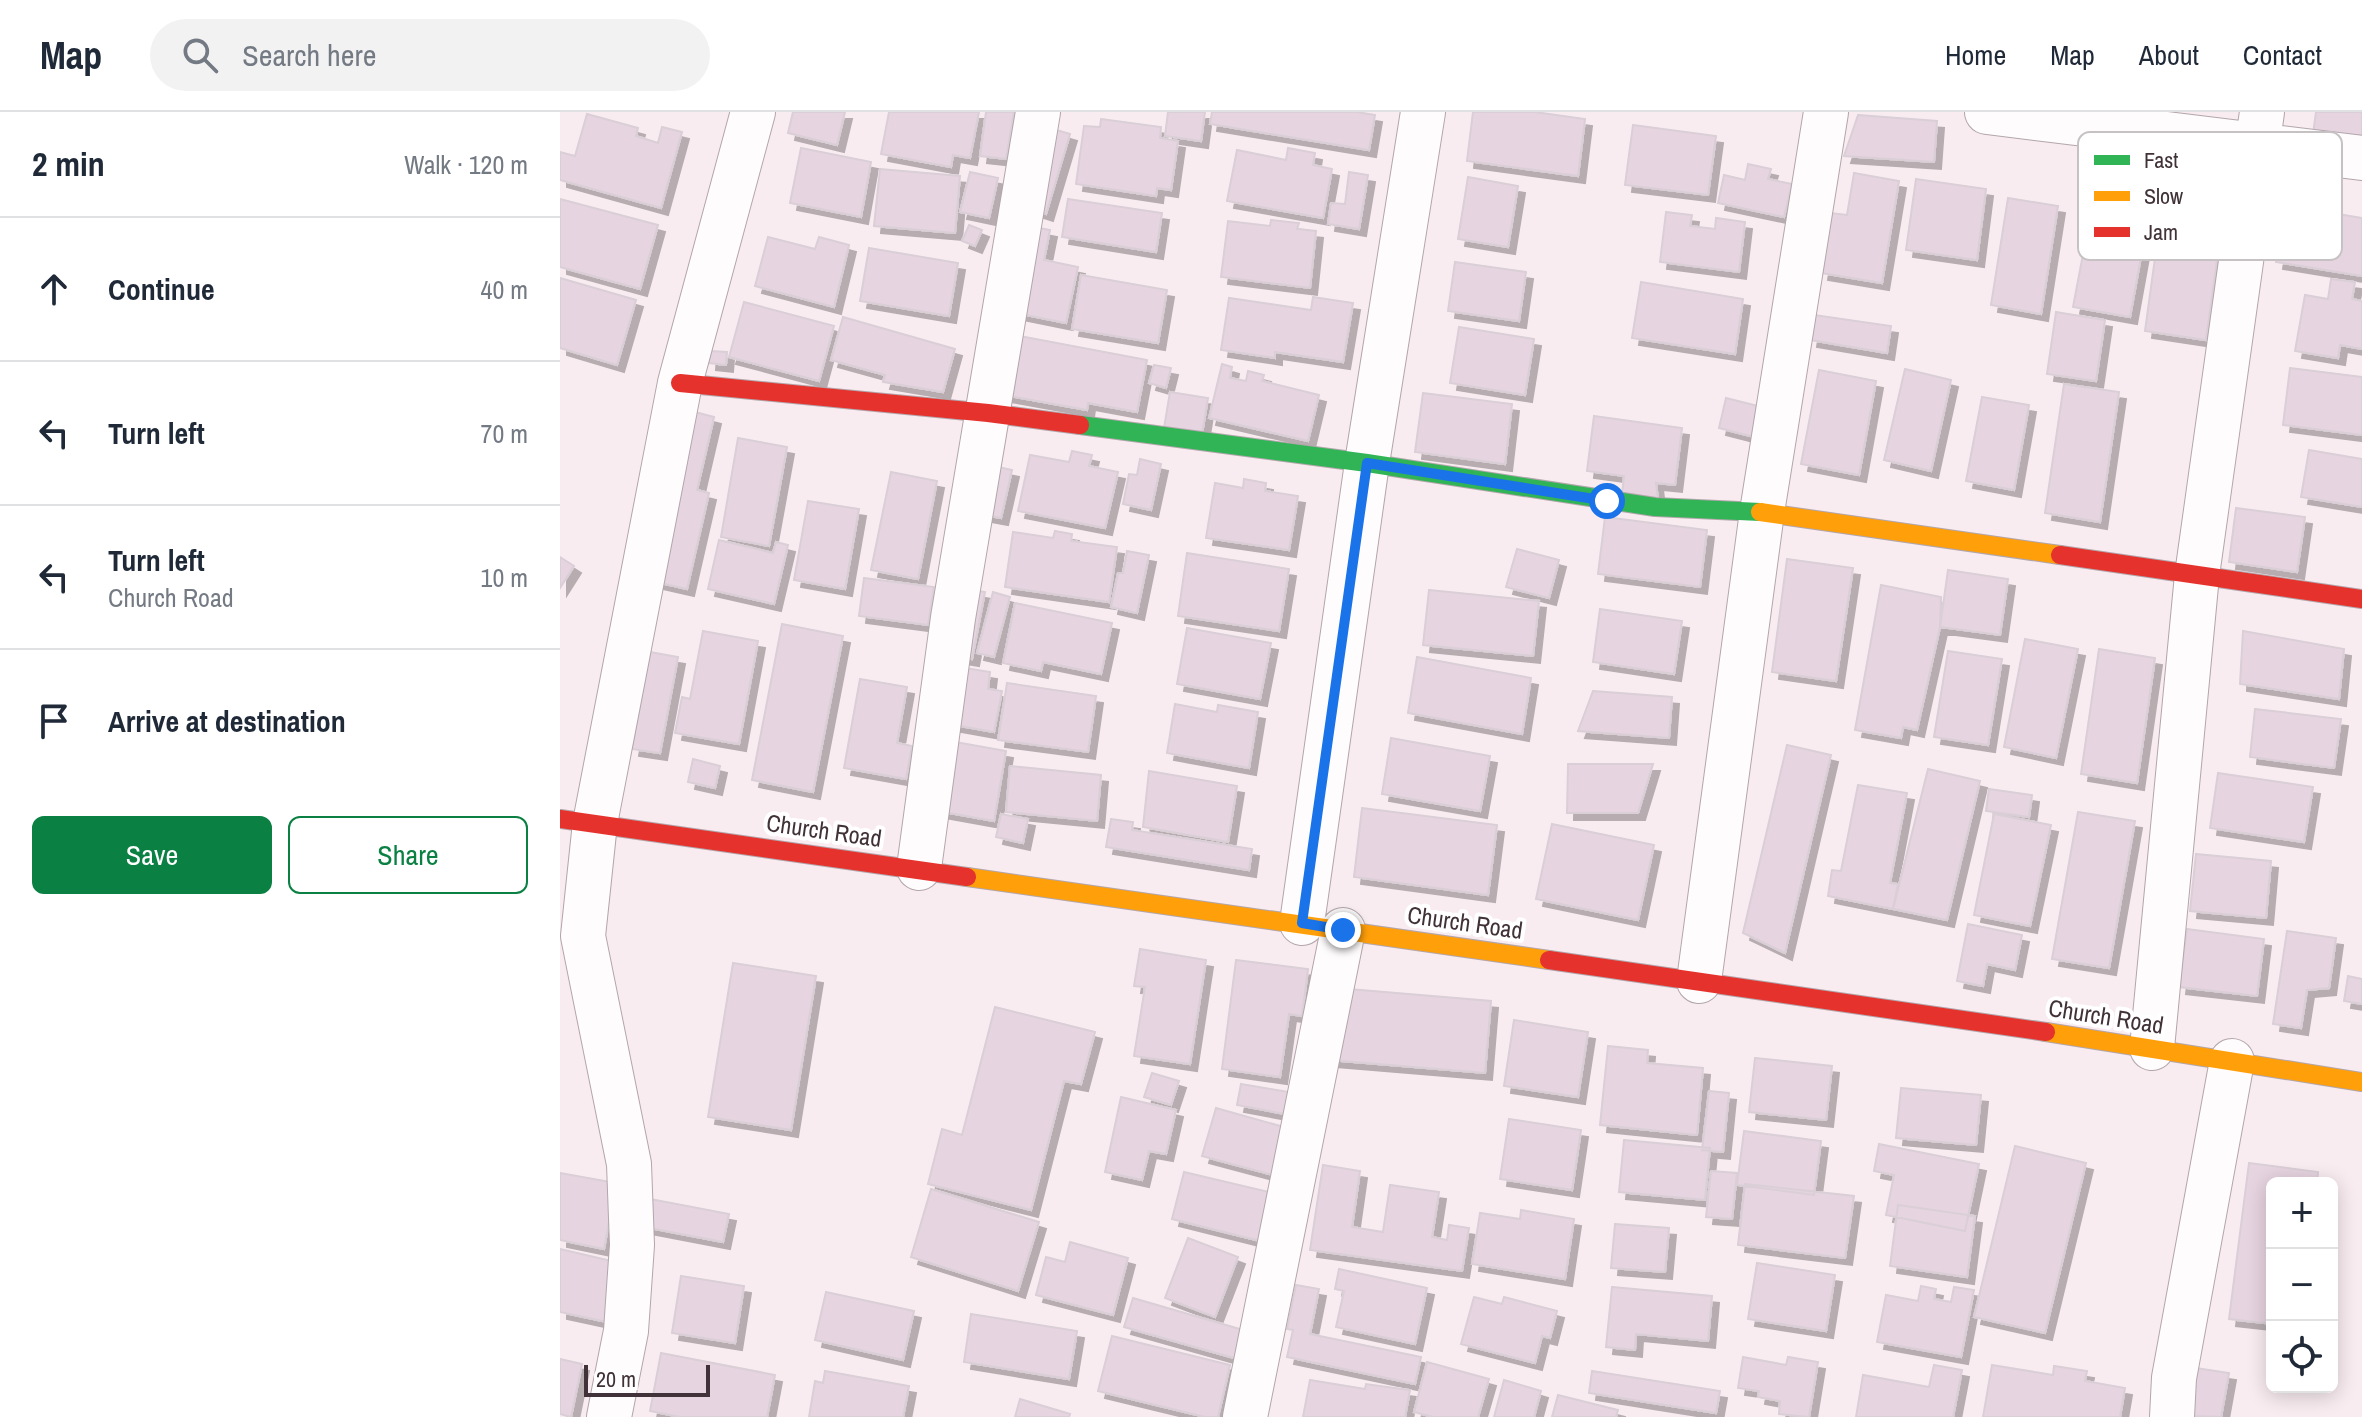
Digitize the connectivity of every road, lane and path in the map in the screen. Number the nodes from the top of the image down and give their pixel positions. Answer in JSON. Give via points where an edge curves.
{"nodes":[{"id":1,"x":753,"y":112,"type":"edge"},
{"id":2,"x":1038,"y":112,"type":"edge"},
{"id":3,"x":1423,"y":112,"type":"edge"},
{"id":4,"x":1826,"y":112,"type":"edge"},
{"id":5,"x":1987,"y":112,"type":"edge"},
{"id":6,"x":2259,"y":128,"type":"edge"},
{"id":7,"x":2342,"y":152,"type":"edge"},
{"id":8,"x":2362,"y":158,"type":"edge"},
{"id":9,"x":2241,"y":260,"type":"edge"},
{"id":10,"x":680,"y":383,"type":"junction"},
{"id":11,"x":988,"y":413,"type":"junction"},
{"id":12,"x":1367,"y":463,"type":"junction"},
{"id":13,"x":1762,"y":512,"type":"junction"},
{"id":14,"x":2197,"y":575,"type":"junction"},
{"id":15,"x":2362,"y":599,"type":"edge"},
{"id":16,"x":578,"y":821,"type":"edge"},
{"id":17,"x":919,"y":868,"type":"junction"},
{"id":18,"x":1322,"y":926,"type":"junction"},
{"id":19,"x":1699,"y":981,"type":"junction"},
{"id":20,"x":2152,"y":1048,"type":"junction"},
{"id":21,"x":2232,"y":1061,"type":"junction"},
{"id":22,"x":2362,"y":1082,"type":"edge"},
{"id":23,"x":609,"y":1417,"type":"edge"},
{"id":24,"x":1245,"y":1417,"type":"edge"},
{"id":25,"x":2172,"y":1417,"type":"edge"}],
"edges":[{"from":1,"to":10,"type":"street"},
{"from":2,"to":11,"type":"street"},
{"from":3,"to":12,"type":"street"},
{"from":4,"to":13,"type":"street"},
{"from":5,"to":6,"type":"street"},
{"from":7,"to":8,"type":"street"},
{"from":9,"to":14,"type":"street"},
{"from":10,"to":11,"type":"street"},
{"from":10,"to":16,"type":"street"},
{"from":11,"to":12,"type":"street"},
{"from":11,"to":17,"type":"street"},
{"from":12,"to":13,"type":"street","via":[[1643,506]]},
{"from":12,"to":18,"type":"street"},
{"from":13,"to":14,"type":"street"},
{"from":13,"to":19,"type":"street"},
{"from":14,"to":15,"type":"street"},
{"from":14,"to":20,"type":"street"},
{"from":16,"to":17,"type":"street","name":"Church Road"},
{"from":16,"to":23,"type":"street","via":[[583,936],[629,1164],[632,1245],[626,1331]]},
{"from":17,"to":18,"type":"street","name":"Church Road"},
{"from":18,"to":19,"type":"street","name":"Church Road"},
{"from":18,"to":24,"type":"street"},
{"from":19,"to":20,"type":"street","name":"Church Road"},
{"from":20,"to":21,"type":"street","name":"Church Road"},
{"from":21,"to":22,"type":"street","name":"Church Road"},
{"from":21,"to":25,"type":"street","via":[[2174,1378]]}]}
